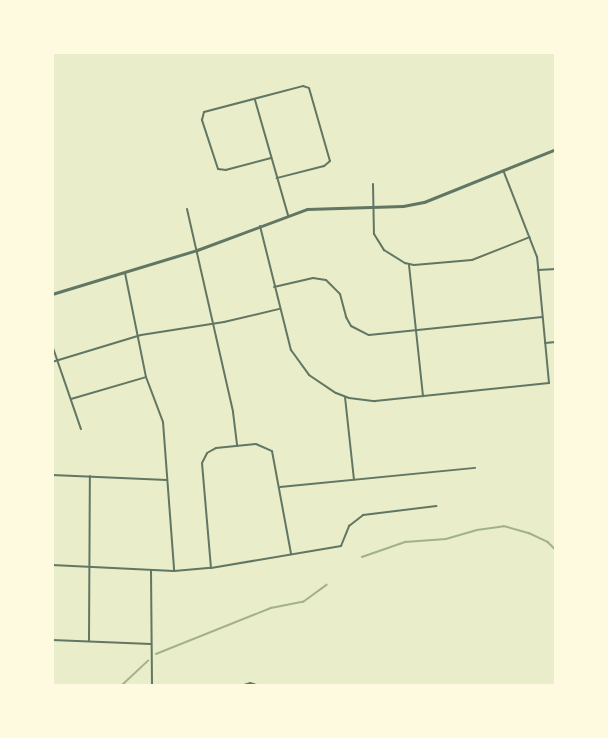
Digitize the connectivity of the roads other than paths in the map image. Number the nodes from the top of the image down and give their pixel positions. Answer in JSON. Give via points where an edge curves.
{"nodes":[{"id":1,"x":255,"y":99,"type":"junction"},
{"id":2,"x":555,"y":149,"type":"edge"},
{"id":3,"x":271,"y":158,"type":"junction"},
{"id":4,"x":503,"y":171,"type":"junction"},
{"id":5,"x":277,"y":178,"type":"junction"},
{"id":6,"x":373,"y":184,"type":"dead end"},
{"id":7,"x":373,"y":206,"type":"junction"},
{"id":8,"x":187,"y":209,"type":"dead end"},
{"id":9,"x":288,"y":215,"type":"junction"},
{"id":10,"x":260,"y":226,"type":"junction"},
{"id":11,"x":530,"y":237,"type":"junction"},
{"id":12,"x":197,"y":250,"type":"junction"},
{"id":13,"x":409,"y":264,"type":"junction"},
{"id":14,"x":555,"y":269,"type":"edge"},
{"id":15,"x":538,"y":270,"type":"junction"},
{"id":16,"x":125,"y":273,"type":"junction"},
{"id":17,"x":274,"y":287,"type":"junction"},
{"id":18,"x":52,"y":294,"type":"edge"},
{"id":19,"x":279,"y":309,"type":"junction"},
{"id":20,"x":542,"y":317,"type":"junction"},
{"id":21,"x":213,"y":324,"type":"junction"},
{"id":22,"x":417,"y":330,"type":"junction"},
{"id":23,"x":137,"y":336,"type":"junction"},
{"id":24,"x":555,"y":342,"type":"edge"},
{"id":25,"x":545,"y":343,"type":"junction"},
{"id":26,"x":52,"y":345,"type":"edge"},
{"id":27,"x":57,"y":360,"type":"junction"},
{"id":28,"x":52,"y":362,"type":"edge"},
{"id":29,"x":146,"y":377,"type":"junction"},
{"id":30,"x":423,"y":396,"type":"junction"},
{"id":31,"x":345,"y":397,"type":"junction"},
{"id":32,"x":70,"y":400,"type":"junction"},
{"id":33,"x":81,"y":429,"type":"dead end"},
{"id":34,"x":237,"y":446,"type":"junction"},
{"id":35,"x":475,"y":468,"type":"dead end"},
{"id":36,"x":52,"y":475,"type":"edge"},
{"id":37,"x":90,"y":476,"type":"junction"},
{"id":38,"x":167,"y":480,"type":"junction"},
{"id":39,"x":354,"y":480,"type":"junction"},
{"id":40,"x":280,"y":487,"type":"junction"},
{"id":41,"x":436,"y":506,"type":"dead end"},
{"id":42,"x":291,"y":554,"type":"junction"},
{"id":43,"x":52,"y":566,"type":"edge"},
{"id":44,"x":89,"y":567,"type":"junction"},
{"id":45,"x":211,"y":568,"type":"junction"},
{"id":46,"x":151,"y":570,"type":"junction"},
{"id":47,"x":174,"y":571,"type":"junction"},
{"id":48,"x":52,"y":640,"type":"edge"},
{"id":49,"x":89,"y":641,"type":"junction"},
{"id":50,"x":151,"y":644,"type":"junction"},
{"id":51,"x":152,"y":686,"type":"edge"},
{"id":52,"x":241,"y":686,"type":"edge"},
{"id":53,"x":260,"y":686,"type":"edge"}],
"edges":[{"from":1,"to":3,"type":"street"},
{"from":1,"to":3,"type":"street","via":[[206,111],[202,120],[218,169]]},
{"from":1,"to":5,"type":"street","via":[[307,86],[314,102],[330,161]]},
{"from":2,"to":4,"type":"street"},
{"from":3,"to":5,"type":"street"},
{"from":4,"to":7,"type":"street","via":[[424,202]]},
{"from":4,"to":11,"type":"street"},
{"from":5,"to":9,"type":"street"},
{"from":6,"to":7,"type":"street"},
{"from":7,"to":9,"type":"street","via":[[315,207]]},
{"from":7,"to":13,"type":"street","via":[[372,226],[379,243],[390,255]]},
{"from":8,"to":12,"type":"street"},
{"from":9,"to":10,"type":"street"},
{"from":10,"to":12,"type":"street"},
{"from":10,"to":17,"type":"street"},
{"from":11,"to":13,"type":"street","via":[[472,260]]},
{"from":11,"to":15,"type":"street"},
{"from":12,"to":16,"type":"street"},
{"from":12,"to":21,"type":"street"},
{"from":13,"to":22,"type":"street"},
{"from":14,"to":15,"type":"street"},
{"from":15,"to":20,"type":"street"},
{"from":16,"to":18,"type":"street"},
{"from":16,"to":23,"type":"street"},
{"from":17,"to":19,"type":"street"},
{"from":17,"to":22,"type":"street","via":[[323,279],[338,291],[346,317],[359,332]]},
{"from":19,"to":21,"type":"street"},
{"from":19,"to":31,"type":"street","via":[[286,340],[297,361],[323,386]]},
{"from":20,"to":22,"type":"street"},
{"from":20,"to":25,"type":"street"},
{"from":21,"to":23,"type":"street"},
{"from":21,"to":34,"type":"street"},
{"from":22,"to":30,"type":"street"},
{"from":23,"to":27,"type":"street"},
{"from":23,"to":29,"type":"street"},
{"from":24,"to":25,"type":"street"},
{"from":25,"to":30,"type":"street","via":[[549,383]]},
{"from":26,"to":27,"type":"street"},
{"from":27,"to":28,"type":"street"},
{"from":27,"to":32,"type":"street"},
{"from":29,"to":32,"type":"street"},
{"from":29,"to":38,"type":"street","via":[[163,422]]},
{"from":30,"to":31,"type":"street","via":[[375,401]]},
{"from":31,"to":39,"type":"street"},
{"from":32,"to":33,"type":"street"},
{"from":34,"to":40,"type":"street","via":[[256,444],[269,448]]},
{"from":34,"to":45,"type":"street","via":[[213,449],[202,463]]},
{"from":35,"to":39,"type":"street"},
{"from":36,"to":37,"type":"street"},
{"from":37,"to":38,"type":"street"},
{"from":37,"to":44,"type":"street"},
{"from":38,"to":47,"type":"street"},
{"from":39,"to":40,"type":"street"},
{"from":40,"to":42,"type":"street"},
{"from":41,"to":42,"type":"street","via":[[363,515],[349,526],[341,546]]},
{"from":42,"to":45,"type":"street"},
{"from":43,"to":44,"type":"street"},
{"from":44,"to":46,"type":"street"},
{"from":44,"to":49,"type":"street"},
{"from":45,"to":47,"type":"street"},
{"from":46,"to":47,"type":"street"},
{"from":46,"to":50,"type":"street"},
{"from":48,"to":49,"type":"street"},
{"from":49,"to":50,"type":"street"},
{"from":50,"to":51,"type":"street"},
{"from":52,"to":53,"type":"street"}]}
